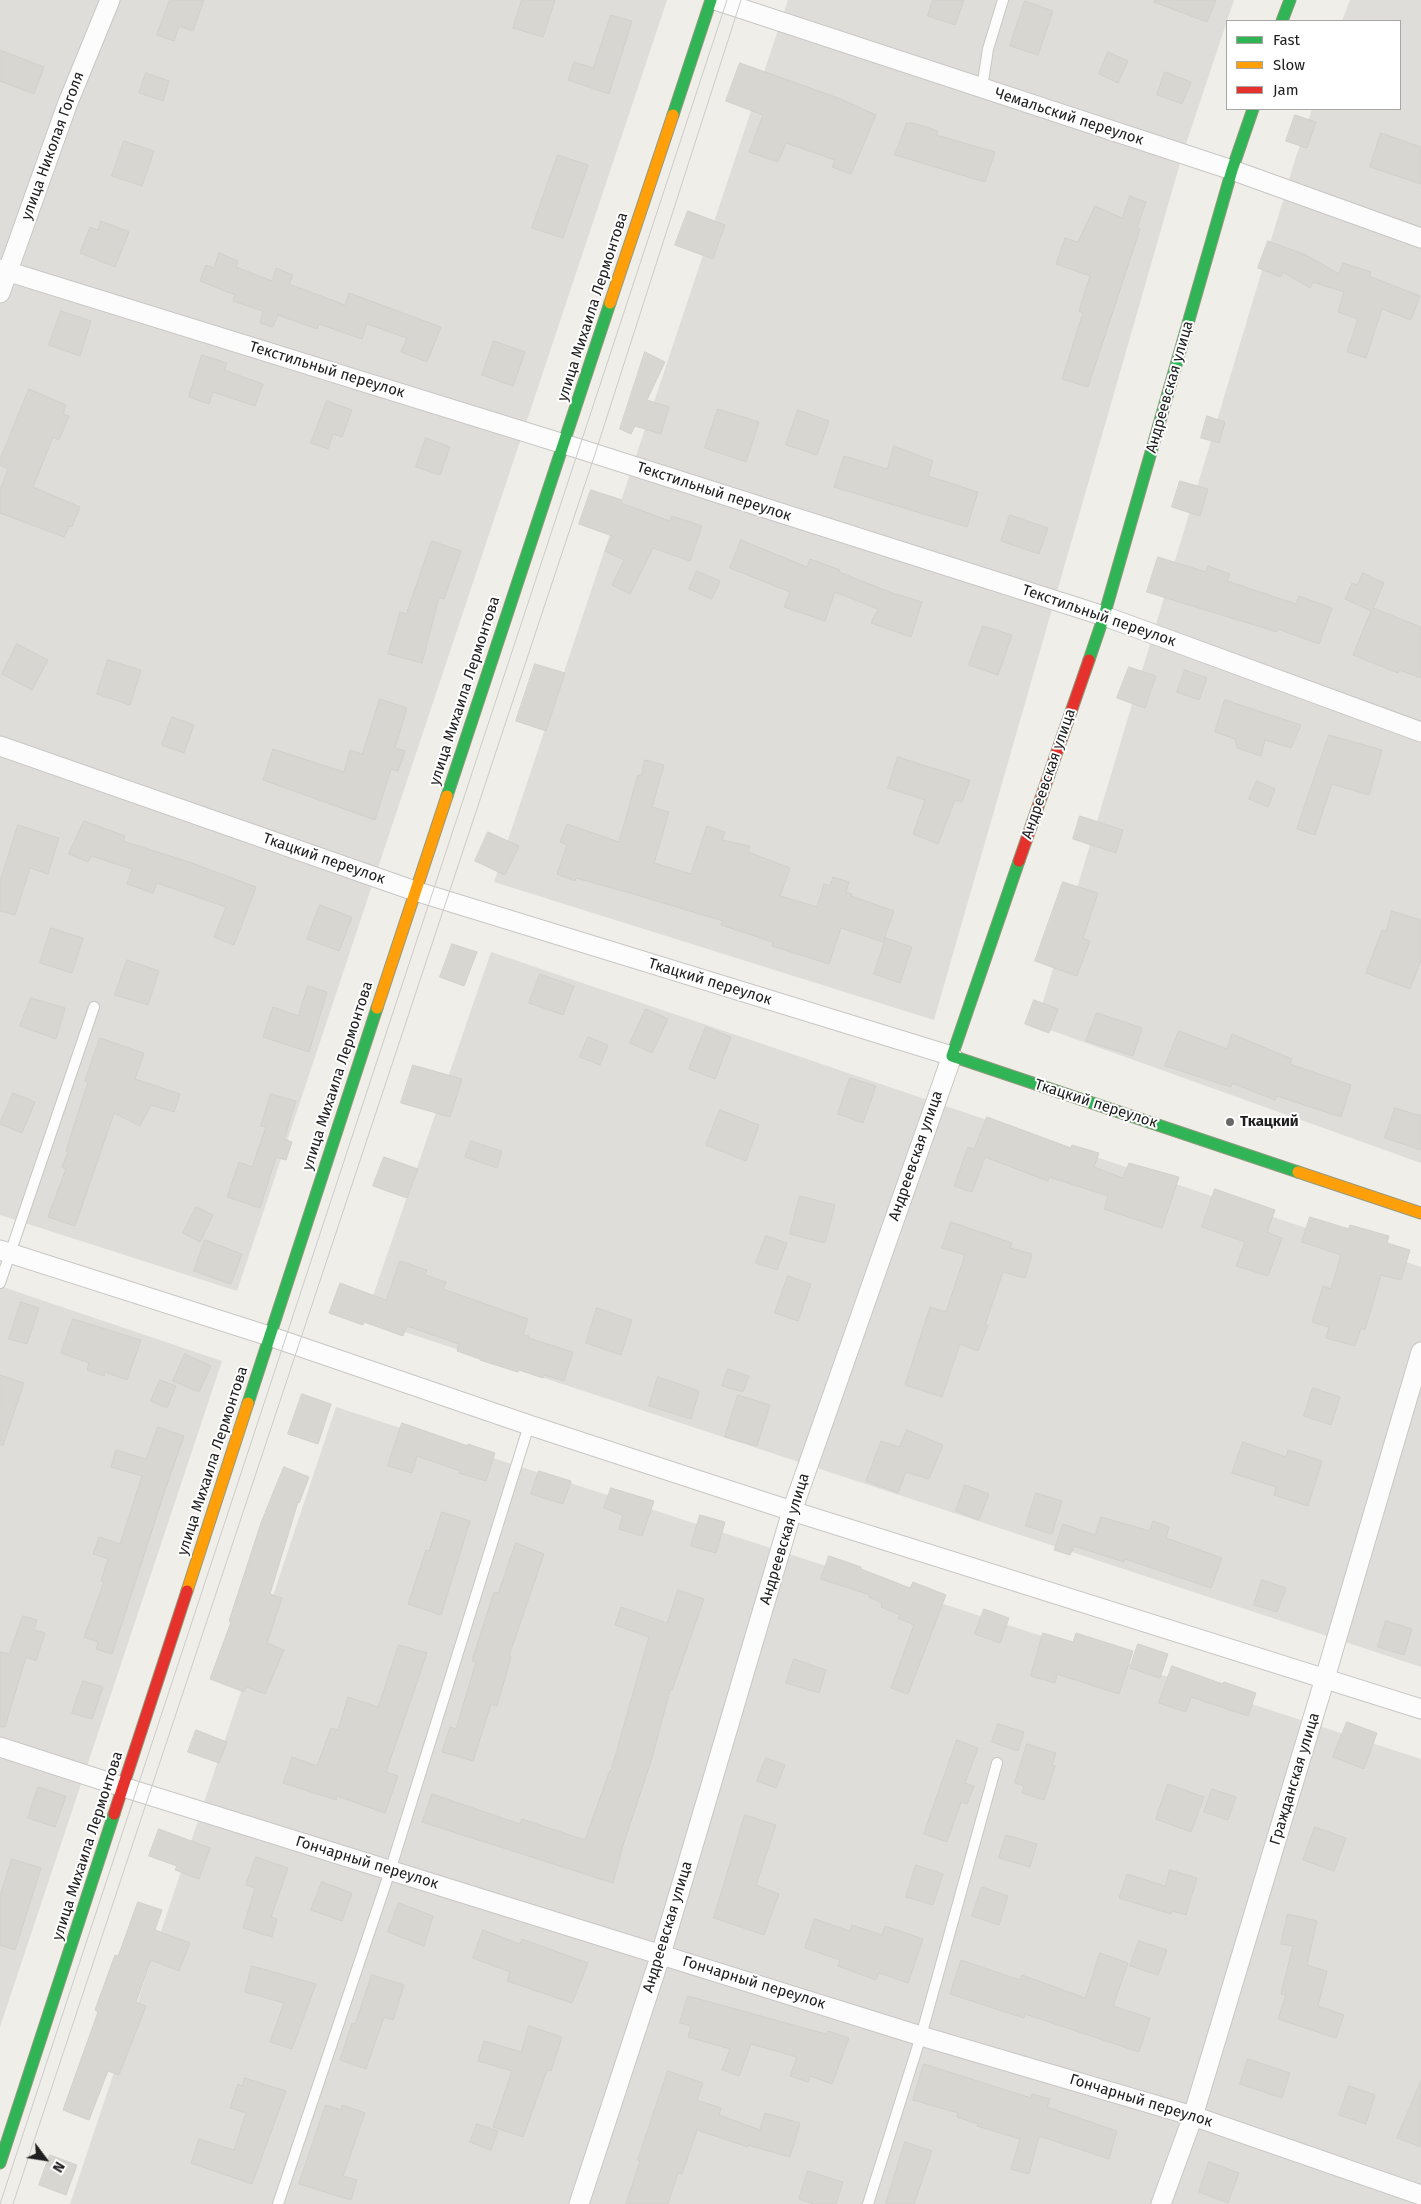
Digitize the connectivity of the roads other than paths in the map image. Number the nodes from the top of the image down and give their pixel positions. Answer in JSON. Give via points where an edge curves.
{"nodes":[{"id":1,"x":110,"y":0,"type":"edge"},
{"id":2,"x":711,"y":0,"type":"edge"},
{"id":3,"x":715,"y":0,"type":"edge"},
{"id":4,"x":1003,"y":0,"type":"edge"},
{"id":5,"x":1290,"y":0,"type":"edge"},
{"id":6,"x":1282,"y":20,"type":"edge"},
{"id":7,"x":982,"y":88,"type":"junction"},
{"id":8,"x":1253,"y":110,"type":"edge"},
{"id":9,"x":1232,"y":170,"type":"junction"},
{"id":10,"x":1421,"y":238,"type":"edge"},
{"id":11,"x":4,"y":270,"type":"edge"},
{"id":12,"x":0,"y":293,"type":"edge"},
{"id":13,"x":563,"y":444,"type":"junction"},
{"id":14,"x":1104,"y":616,"type":"junction"},
{"id":15,"x":1421,"y":732,"type":"edge"},
{"id":16,"x":0,"y":746,"type":"edge"},
{"id":17,"x":414,"y":891,"type":"junction"},
{"id":18,"x":94,"y":1007,"type":"dead end"},
{"id":19,"x":952,"y":1056,"type":"junction"},
{"id":20,"x":1421,"y":1213,"type":"edge"},
{"id":21,"x":5,"y":1252,"type":"edge"},
{"id":22,"x":0,"y":1283,"type":"edge"},
{"id":23,"x":269,"y":1336,"type":"junction"},
{"id":24,"x":1421,"y":1352,"type":"edge"},
{"id":25,"x":529,"y":1425,"type":"junction"},
{"id":26,"x":792,"y":1511,"type":"junction"},
{"id":27,"x":1325,"y":1678,"type":"junction"},
{"id":28,"x":1421,"y":1709,"type":"edge"},
{"id":29,"x":0,"y":1746,"type":"edge"},
{"id":30,"x":997,"y":1763,"type":"dead end"},
{"id":31,"x":123,"y":1787,"type":"junction"},
{"id":32,"x":390,"y":1871,"type":"junction"},
{"id":33,"x":661,"y":1954,"type":"junction"},
{"id":34,"x":921,"y":2036,"type":"junction"},
{"id":35,"x":1193,"y":2116,"type":"junction"},
{"id":36,"x":0,"y":2163,"type":"edge"},
{"id":37,"x":1421,"y":2194,"type":"edge"},
{"id":38,"x":278,"y":2204,"type":"edge"},
{"id":39,"x":579,"y":2204,"type":"edge"},
{"id":40,"x":868,"y":2204,"type":"edge"},
{"id":41,"x":1161,"y":2204,"type":"edge"}],
"edges":[{"from":1,"to":11,"type":"street","name":"улица Николая Гоголя"},
{"from":2,"to":13,"type":"street","name":"улица Михаила Лермонтова"},
{"from":3,"to":7,"type":"street","name":"Чемальский переулок"},
{"from":4,"to":7,"type":"lane","via":[[988,49]]},
{"from":5,"to":6,"type":"street"},
{"from":7,"to":9,"type":"street","name":"Чемальский переулок"},
{"from":8,"to":9,"type":"street","name":"Андреевская улица"},
{"from":9,"to":10,"type":"street","name":"Чемальский переулок"},
{"from":9,"to":14,"type":"street","name":"Андреевская улица"},
{"from":11,"to":12,"type":"street","name":"улица Николая Гоголя"},
{"from":11,"to":13,"type":"street","name":"Текстильный переулок"},
{"from":13,"to":14,"type":"street","name":"Текстильный переулок"},
{"from":13,"to":17,"type":"street","name":"улица Михаила Лермонтова"},
{"from":14,"to":15,"type":"street","name":"Текстильный переулок"},
{"from":14,"to":19,"type":"street","name":"Андреевская улица"},
{"from":16,"to":17,"type":"street","name":"Ткацкий переулок"},
{"from":17,"to":19,"type":"street","name":"Ткацкий переулок"},
{"from":17,"to":23,"type":"street","name":"улица Михаила Лермонтова"},
{"from":18,"to":21,"type":"lane"},
{"from":19,"to":20,"type":"street","name":"Ткацкий переулок"},
{"from":19,"to":26,"type":"street","name":"Андреевская улица"},
{"from":21,"to":22,"type":"lane"},
{"from":21,"to":23,"type":"street"},
{"from":23,"to":25,"type":"street"},
{"from":23,"to":31,"type":"street","name":"улица Михаила Лермонтова"},
{"from":24,"to":27,"type":"street","name":"Гражданская улица"},
{"from":25,"to":26,"type":"street"},
{"from":25,"to":32,"type":"lane"},
{"from":26,"to":27,"type":"street"},
{"from":26,"to":33,"type":"street","name":"Андреевская улица"},
{"from":27,"to":28,"type":"street"},
{"from":27,"to":35,"type":"street","name":"Гражданская улица"},
{"from":29,"to":31,"type":"street","name":"Гончарный переулок"},
{"from":30,"to":34,"type":"lane"},
{"from":31,"to":32,"type":"street","name":"Гончарный переулок"},
{"from":31,"to":36,"type":"street","name":"улица Михаила Лермонтова"},
{"from":32,"to":33,"type":"street","name":"Гончарный переулок"},
{"from":32,"to":38,"type":"lane"},
{"from":33,"to":34,"type":"street","name":"Гончарный переулок"},
{"from":33,"to":39,"type":"street","name":"Андреевская улица"},
{"from":34,"to":35,"type":"street","name":"Гончарный переулок"},
{"from":34,"to":40,"type":"lane"},
{"from":35,"to":37,"type":"street","name":"Гончарный переулок"},
{"from":35,"to":41,"type":"street","name":"Гражданская улица"}]}
